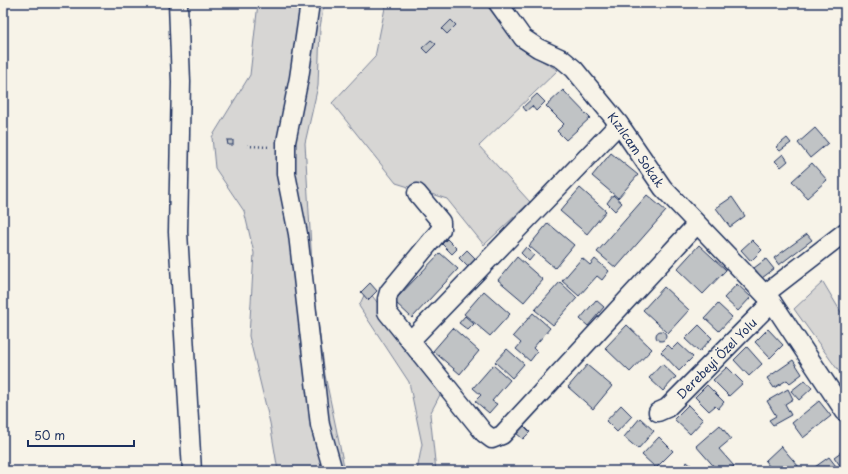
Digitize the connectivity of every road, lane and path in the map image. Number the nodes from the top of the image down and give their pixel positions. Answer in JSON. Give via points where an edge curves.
{"nodes":[{"id":1,"x":178,"y":3,"type":"edge"},
{"id":2,"x":310,"y":3,"type":"edge"},
{"id":3,"x":498,"y":3,"type":"edge"},
{"id":4,"x":619,"y":124,"type":"junction"},
{"id":5,"x":247,"y":146,"type":"dead end"},
{"id":6,"x":286,"y":148,"type":"junction"},
{"id":7,"x":417,"y":193,"type":"dead end"},
{"id":8,"x":697,"y":224,"type":"junction"},
{"id":9,"x":845,"y":232,"type":"edge"},
{"id":10,"x":769,"y":298,"type":"junction"},
{"id":11,"x":410,"y":341,"type":"junction"},
{"id":12,"x":658,"y":412,"type":"dead end"},
{"id":13,"x":845,"y":412,"type":"edge"},
{"id":14,"x":192,"y":471,"type":"edge"},
{"id":15,"x":333,"y":471,"type":"edge"}],
"edges":[{"from":1,"to":14,"type":"street","via":[[181,82],[178,232]]},
{"from":2,"to":6,"type":"street"},
{"from":3,"to":4,"type":"street","name":"Kızılcam Sokak","via":[[523,38],[562,59],[574,69]]},
{"from":4,"to":8,"type":"street","name":"Kızılcam Sokak","via":[[663,188]]},
{"from":4,"to":11,"type":"street"},
{"from":5,"to":6,"type":"path"},
{"from":6,"to":15,"type":"street","via":[[286,174],[298,234],[320,426]]},
{"from":7,"to":11,"type":"street","via":[[441,222],[441,229],[389,292],[387,299],[387,312]]},
{"from":8,"to":10,"type":"street","name":"Kızılcam Sokak"},
{"from":8,"to":11,"type":"street","via":[[502,435],[492,439],[484,433]]},
{"from":9,"to":10,"type":"street","name":"Derebeyi Özel Yolu"},
{"from":10,"to":12,"type":"street","name":"Derebeyi Özel Yolu","via":[[667,408]]},
{"from":10,"to":13,"type":"street","name":"Kızılcam Sokak"}]}
